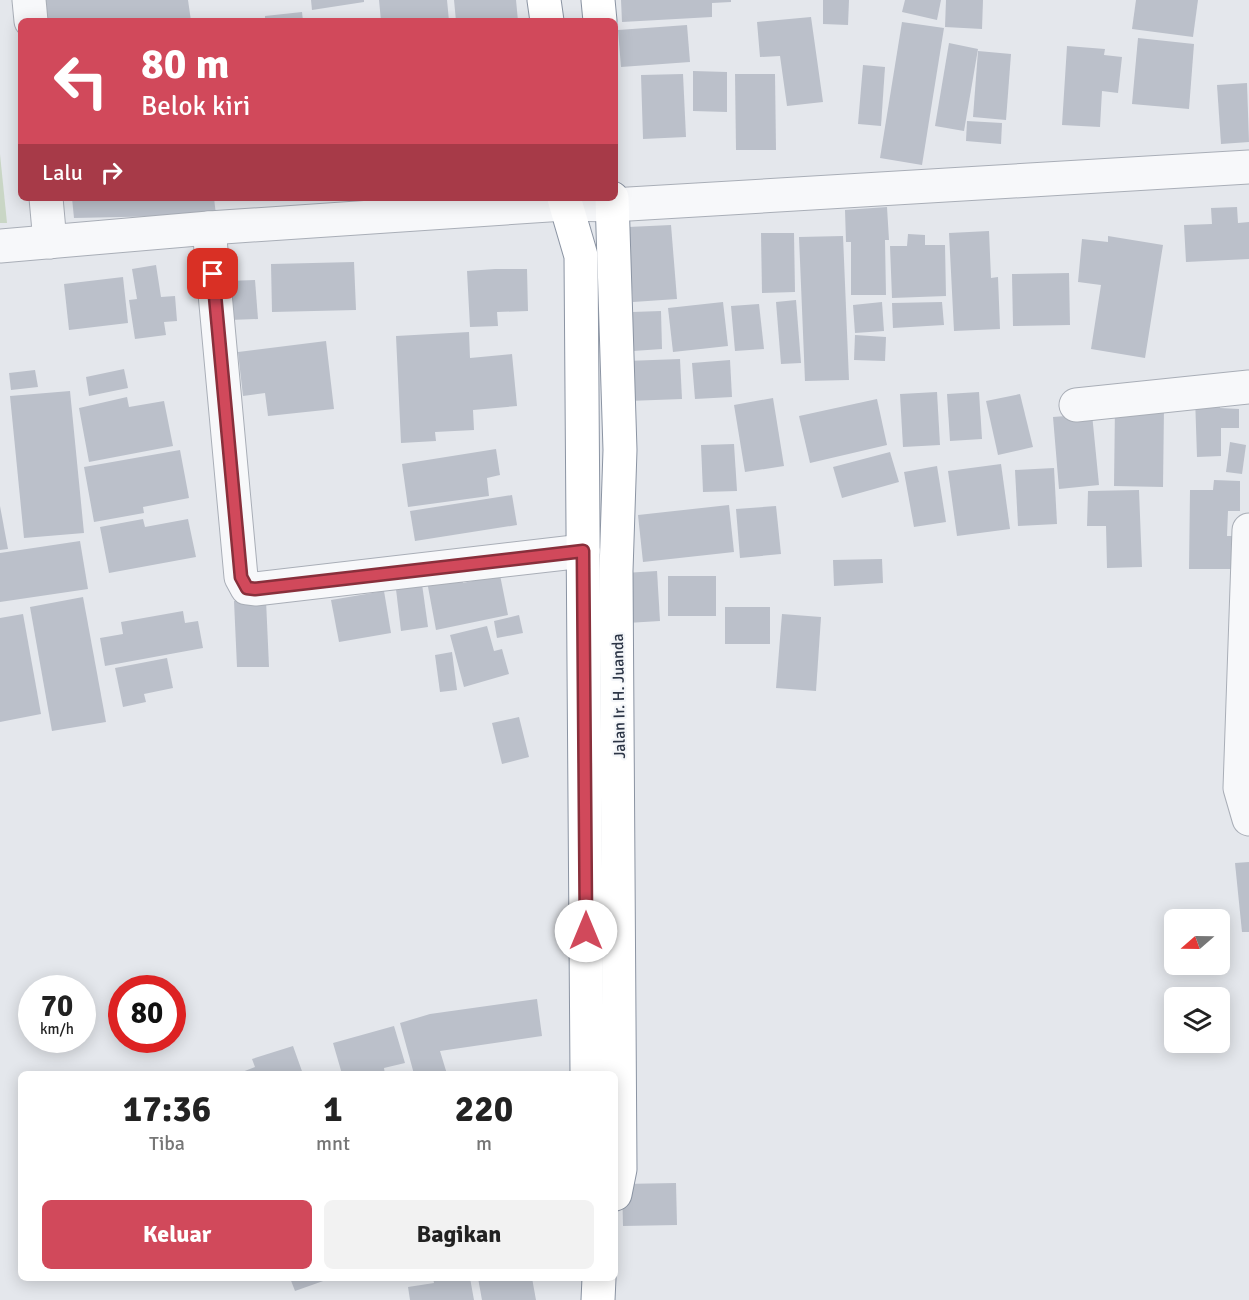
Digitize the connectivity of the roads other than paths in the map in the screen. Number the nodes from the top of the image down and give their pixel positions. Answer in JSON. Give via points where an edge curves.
{"nodes":[{"id":1,"x":29,"y":0,"type":"edge"},
{"id":2,"x":544,"y":0,"type":"edge"},
{"id":3,"x":598,"y":0,"type":"edge"},
{"id":4,"x":31,"y":18,"type":"edge"},
{"id":5,"x":546,"y":18,"type":"edge"},
{"id":6,"x":600,"y":18,"type":"edge"},
{"id":7,"x":1249,"y":167,"type":"edge"},
{"id":8,"x":46,"y":201,"type":"edge"},
{"id":9,"x":564,"y":201,"type":"edge"},
{"id":10,"x":612,"y":202,"type":"edge"},
{"id":11,"x":209,"y":228,"type":"junction"},
{"id":12,"x":50,"y":242,"type":"junction"},
{"id":13,"x":0,"y":246,"type":"edge"},
{"id":14,"x":1249,"y":387,"type":"edge"},
{"id":15,"x":1076,"y":405,"type":"dead end"},
{"id":16,"x":1249,"y":530,"type":"edge"},
{"id":17,"x":583,"y":551,"type":"junction"},
{"id":18,"x":1249,"y":819,"type":"edge"},
{"id":19,"x":587,"y":1071,"type":"edge"},
{"id":20,"x":618,"y":1179,"type":"edge"},
{"id":21,"x":598,"y":1281,"type":"edge"},
{"id":22,"x":598,"y":1300,"type":"edge"}],
"edges":[{"from":1,"to":4,"type":"street"},
{"from":2,"to":5,"type":"highway"},
{"from":3,"to":6,"type":"highway"},
{"from":7,"to":10,"type":"street"},
{"from":8,"to":12,"type":"street"},
{"from":9,"to":10,"type":"street"},
{"from":9,"to":11,"type":"street"},
{"from":9,"to":17,"type":"highway","name":"Jalan Ir. H. Juanda","via":[[581,256]]},
{"from":10,"to":20,"type":"highway","name":"Jalan Ir. H. Juanda","via":[[620,450],[616,571]]},
{"from":11,"to":12,"type":"street"},
{"from":11,"to":17,"type":"street","via":[[241,577],[247,588]]},
{"from":12,"to":13,"type":"street"},
{"from":14,"to":15,"type":"street"},
{"from":16,"to":18,"type":"street","via":[[1240,788]]},
{"from":17,"to":19,"type":"highway","name":"Jalan Ir. H. Juanda"},
{"from":21,"to":22,"type":"highway"}]}
